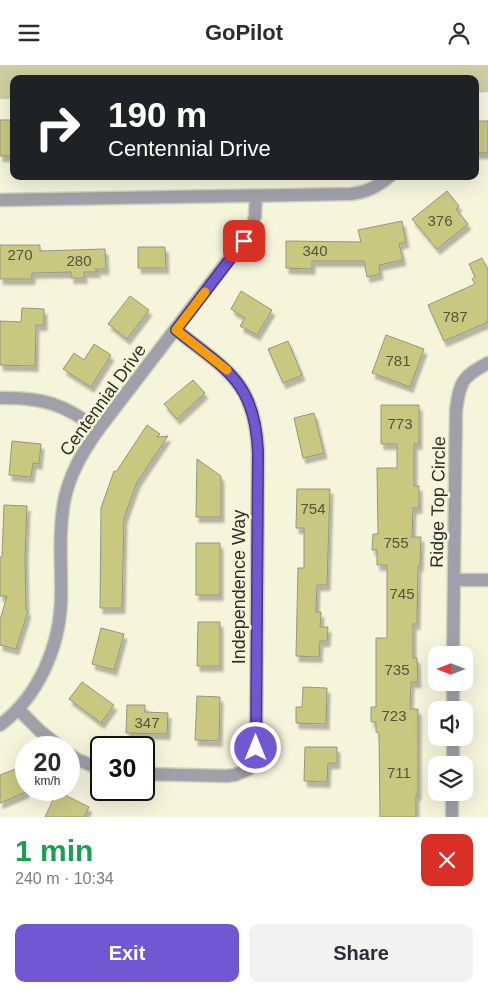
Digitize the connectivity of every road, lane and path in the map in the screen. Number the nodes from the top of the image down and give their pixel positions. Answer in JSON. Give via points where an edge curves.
{"nodes":[{"id":1,"x":386,"y":180,"type":"edge"},
{"id":2,"x":256,"y":196,"type":"junction"},
{"id":3,"x":0,"y":201,"type":"edge"},
{"id":4,"x":176,"y":330,"type":"junction"},
{"id":5,"x":488,"y":363,"type":"edge"},
{"id":6,"x":0,"y":398,"type":"edge"},
{"id":7,"x":98,"y":431,"type":"junction"},
{"id":8,"x":454,"y":580,"type":"junction"},
{"id":9,"x":488,"y":580,"type":"edge"},
{"id":10,"x":454,"y":646,"type":"edge"},
{"id":11,"x":18,"y":709,"type":"junction"},
{"id":12,"x":0,"y":725,"type":"edge"},
{"id":13,"x":48,"y":736,"type":"edge"},
{"id":14,"x":155,"y":775,"type":"edge"},
{"id":15,"x":452,"y":801,"type":"edge"},
{"id":16,"x":452,"y":817,"type":"edge"}],
"edges":[{"from":1,"to":2,"type":"street","via":[[379,186],[351,195]]},
{"from":2,"to":3,"type":"street"},
{"from":2,"to":4,"type":"street","name":"Centennial Drive","via":[[252,229]]},
{"from":4,"to":7,"type":"street","name":"Centennial Drive"},
{"from":4,"to":14,"type":"street","name":"Independence Way","via":[[236,379],[248,400],[256,429],[256,748],[249,769],[235,775]]},
{"from":5,"to":8,"type":"street","name":"Ridge Top Circle","via":[[464,379],[456,410]]},
{"from":6,"to":7,"type":"street","via":[[38,399],[53,403],[82,418]]},
{"from":7,"to":11,"type":"street","name":"Centennial Drive","via":[[76,465],[64,502],[60,611],[54,644],[42,674]]},
{"from":8,"to":9,"type":"street"},
{"from":8,"to":10,"type":"street","name":"Ridge Top Circle"},
{"from":11,"to":12,"type":"street","name":"Centennial Drive"},
{"from":11,"to":13,"type":"street"},
{"from":15,"to":16,"type":"street"}]}
